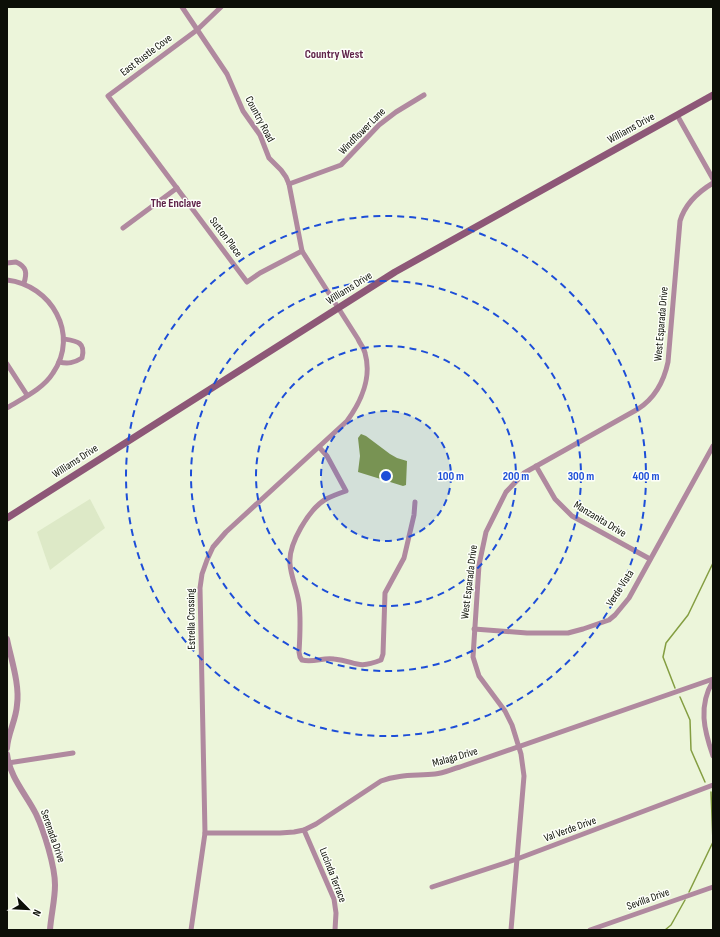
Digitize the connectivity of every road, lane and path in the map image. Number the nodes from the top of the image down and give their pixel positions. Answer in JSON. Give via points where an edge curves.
{"nodes":[{"id":1,"x":182,"y":7,"type":"edge"},
{"id":2,"x":221,"y":7,"type":"edge"},
{"id":3,"x":197,"y":30,"type":"junction"},
{"id":4,"x":424,"y":95,"type":"dead end"},
{"id":5,"x":713,"y":95,"type":"edge"},
{"id":6,"x":108,"y":96,"type":"joint"},
{"id":7,"x":677,"y":115,"type":"junction"},
{"id":8,"x":713,"y":179,"type":"edge"},
{"id":9,"x":713,"y":183,"type":"edge"},
{"id":10,"x":289,"y":184,"type":"junction"},
{"id":11,"x":176,"y":188,"type":"junction"},
{"id":12,"x":123,"y":228,"type":"dead end"},
{"id":13,"x":302,"y":251,"type":"junction"},
{"id":14,"x":7,"y":263,"type":"edge"},
{"id":15,"x":7,"y":280,"type":"edge"},
{"id":16,"x":24,"y":283,"type":"junction"},
{"id":17,"x":337,"y":308,"type":"junction"},
{"id":18,"x":64,"y":339,"type":"junction"},
{"id":19,"x":59,"y":362,"type":"junction"},
{"id":20,"x":7,"y":364,"type":"edge"},
{"id":21,"x":27,"y":395,"type":"junction"},
{"id":22,"x":7,"y":408,"type":"edge"},
{"id":23,"x":713,"y":446,"type":"edge"},
{"id":24,"x":319,"y":447,"type":"junction"},
{"id":25,"x":536,"y":466,"type":"junction"},
{"id":26,"x":415,"y":502,"type":"dead end"},
{"id":27,"x":7,"y":518,"type":"edge"},
{"id":28,"x":650,"y":559,"type":"junction"},
{"id":29,"x":474,"y":629,"type":"junction"},
{"id":30,"x":7,"y":639,"type":"edge"},
{"id":31,"x":713,"y":680,"type":"edge"},
{"id":32,"x":519,"y":747,"type":"junction"},
{"id":33,"x":7,"y":748,"type":"edge"},
{"id":34,"x":73,"y":753,"type":"dead end"},
{"id":35,"x":7,"y":754,"type":"edge"},
{"id":36,"x":713,"y":756,"type":"edge"},
{"id":37,"x":8,"y":763,"type":"junction"},
{"id":38,"x":713,"y":785,"type":"edge"},
{"id":39,"x":304,"y":830,"type":"junction"},
{"id":40,"x":205,"y":833,"type":"junction"},
{"id":41,"x":517,"y":859,"type":"junction"},
{"id":42,"x":432,"y":887,"type":"dead end"},
{"id":43,"x":713,"y":887,"type":"edge"},
{"id":44,"x":50,"y":930,"type":"edge"},
{"id":45,"x":190,"y":930,"type":"edge"},
{"id":46,"x":335,"y":930,"type":"edge"},
{"id":47,"x":511,"y":930,"type":"edge"},
{"id":48,"x":590,"y":930,"type":"edge"}],
"edges":[{"from":1,"to":3,"type":"street","name":"Country Road"},
{"from":2,"to":3,"type":"street","name":"East Rustle Cove"},
{"from":3,"to":6,"type":"street","name":"East Rustle Cove"},
{"from":3,"to":10,"type":"street","name":"Country Road","via":[[227,74],[243,111],[260,135],[269,158],[281,170]]},
{"from":4,"to":10,"type":"street","name":"Windflower Lane","via":[[383,122],[341,165]]},
{"from":5,"to":7,"type":"main road","name":"Williams Drive"},
{"from":6,"to":11,"type":"street","name":"Sutton Place"},
{"from":7,"to":8,"type":"street"},
{"from":7,"to":17,"type":"main road","name":"Williams Drive","via":[[443,244]]},
{"from":9,"to":25,"type":"street","name":"West Esparada Drive","via":[[693,198],[680,221],[668,362],[657,390],[646,404]]},
{"from":10,"to":13,"type":"street","name":"Country Road"},
{"from":11,"to":12,"type":"street"},
{"from":11,"to":13,"type":"street","name":"Sutton Place","via":[[247,282]]},
{"from":13,"to":17,"type":"street","name":"Country Road"},
{"from":14,"to":16,"type":"street","via":[[16,262],[25,269],[27,275]]},
{"from":15,"to":16,"type":"street"},
{"from":16,"to":18,"type":"street","via":[[40,293],[53,308],[61,322]]},
{"from":17,"to":24,"type":"street","name":"Estrella Crossing","via":[[365,353],[366,379],[355,410]]},
{"from":17,"to":27,"type":"main road","name":"Williams Drive"},
{"from":18,"to":19,"type":"street"},
{"from":18,"to":19,"type":"street","via":[[76,341],[84,351],[82,358],[75,362]]},
{"from":19,"to":21,"type":"street","via":[[47,381]]},
{"from":20,"to":21,"type":"street"},
{"from":21,"to":22,"type":"street"},
{"from":23,"to":28,"type":"street","name":"Verde Vista"},
{"from":24,"to":26,"type":"street","via":[[346,491],[326,499],[307,519],[294,543],[290,558],[299,604],[299,652],[302,660],[335,659],[365,665],[381,660],[386,593],[404,558]]},
{"from":24,"to":40,"type":"street","name":"Estrella Crossing","via":[[226,532],[214,547],[202,574],[200,609]]},
{"from":25,"to":28,"type":"street","name":"Manzanita Drive","via":[[555,499],[572,516]]},
{"from":25,"to":29,"type":"street","name":"West Esparada Drive","via":[[519,478],[506,492],[486,532],[479,565]]},
{"from":28,"to":29,"type":"street","name":"Verde Vista","via":[[619,611],[615,616],[600,623],[575,632],[560,634]]},
{"from":29,"to":32,"type":"street","name":"West Esparada Drive","via":[[473,657],[476,670],[508,718]]},
{"from":30,"to":33,"type":"street","via":[[18,701]]},
{"from":31,"to":32,"type":"street","name":"Malaga Drive"},
{"from":31,"to":36,"type":"street","via":[[705,701],[703,716]]},
{"from":32,"to":39,"type":"street","name":"Malaga Drive","via":[[440,773],[390,777]]},
{"from":32,"to":41,"type":"street","name":"West Esparada Drive","via":[[524,782]]},
{"from":34,"to":37,"type":"street"},
{"from":35,"to":37,"type":"street","name":"Serenada Drive"},
{"from":37,"to":44,"type":"street","name":"Serenada Drive","via":[[37,816],[54,870],[55,890]]},
{"from":38,"to":41,"type":"street","name":"Val Verde Drive"},
{"from":39,"to":40,"type":"street","name":"Malaga Drive","via":[[280,833]]},
{"from":39,"to":46,"type":"street","name":"Lucinda Terrace","via":[[334,899]]},
{"from":40,"to":45,"type":"street","name":"Estrella Crossing"},
{"from":41,"to":42,"type":"street","name":"Val Verde Drive"},
{"from":41,"to":47,"type":"street","name":"West Esparada Drive"},
{"from":43,"to":48,"type":"street","name":"Sevilla Drive"}]}
